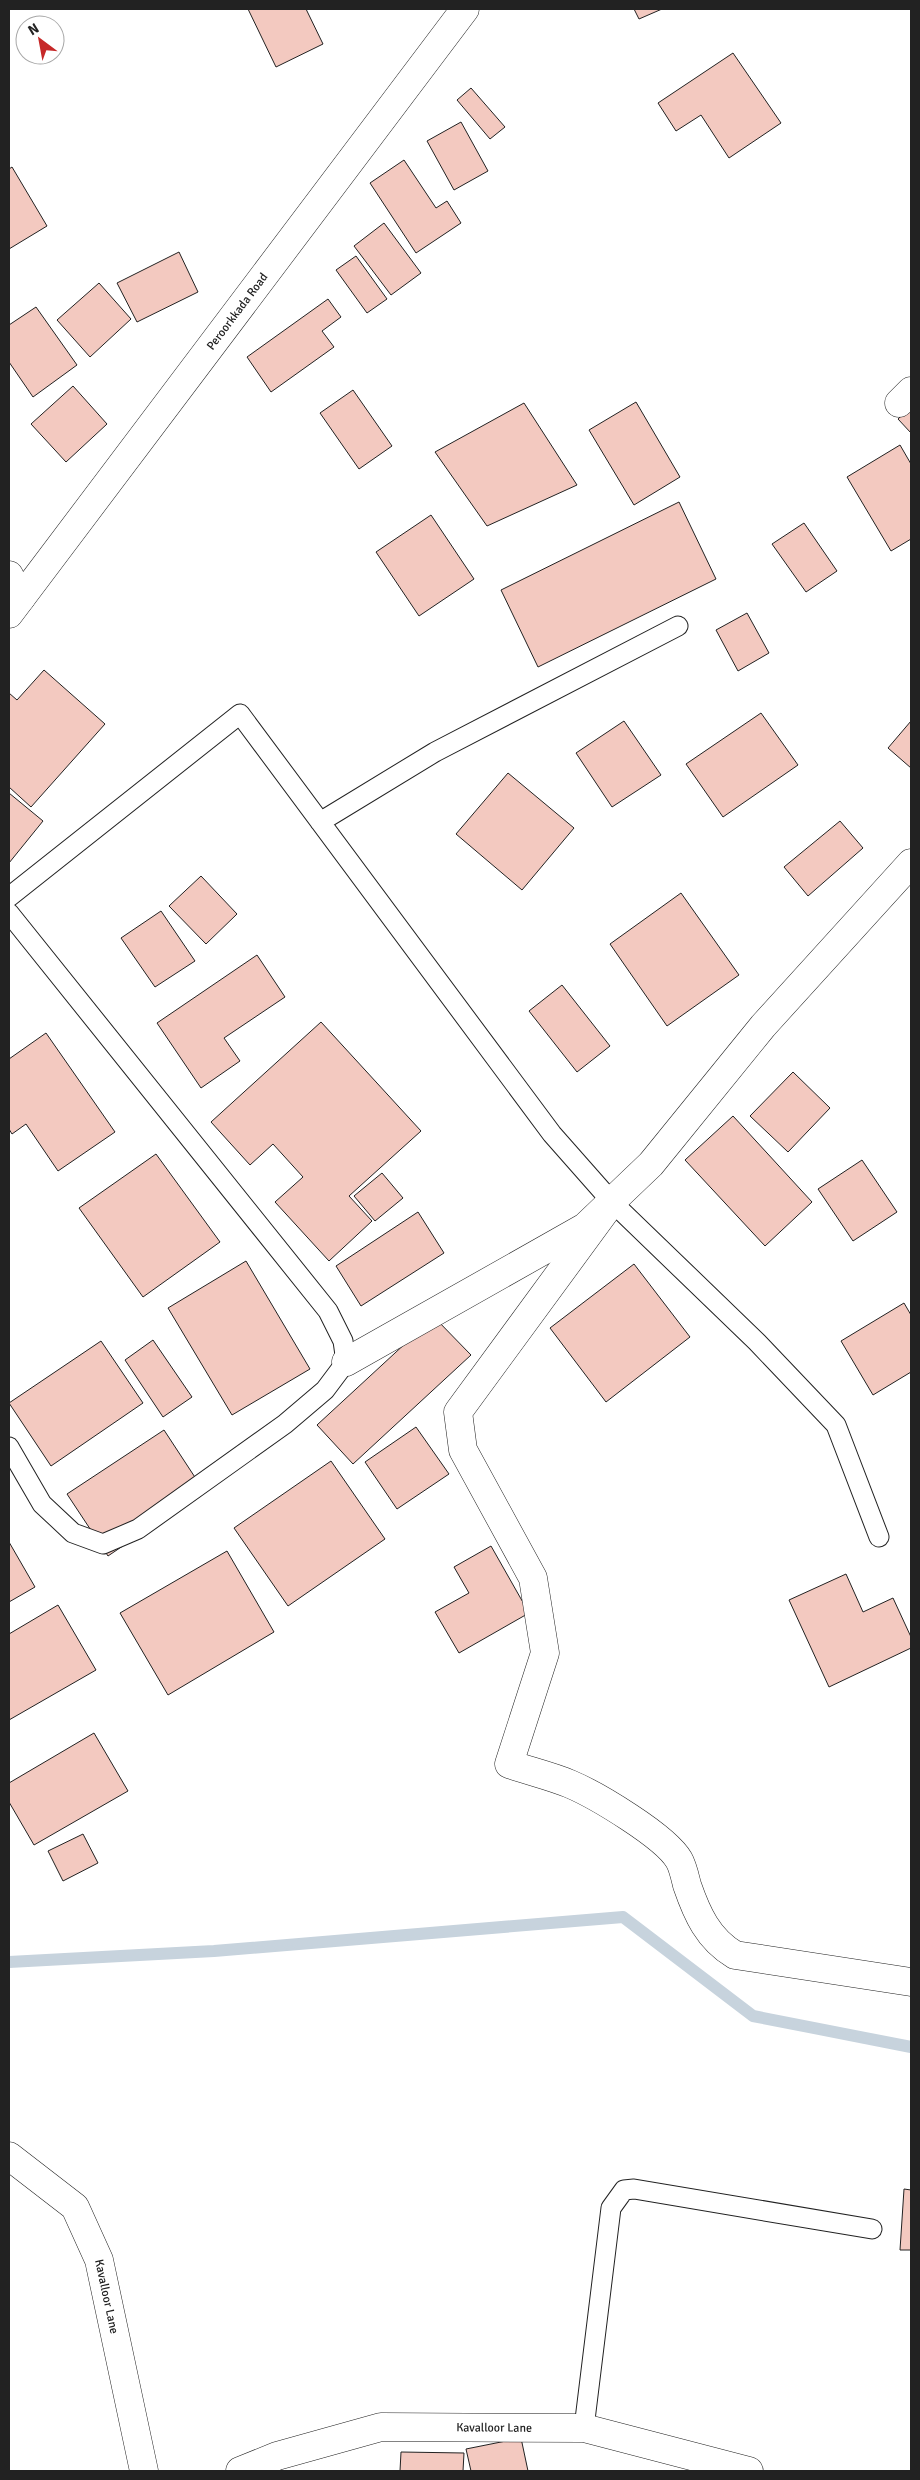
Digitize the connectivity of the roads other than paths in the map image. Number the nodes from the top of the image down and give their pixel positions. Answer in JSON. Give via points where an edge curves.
{"nodes":[{"id":1,"x":465,"y":9,"type":"edge"},
{"id":2,"x":13,"y":596,"type":"edge"},
{"id":3,"x":678,"y":626,"type":"dead end"},
{"id":4,"x":320,"y":822,"type":"junction"},
{"id":5,"x":911,"y":864,"type":"edge"},
{"id":6,"x":9,"y":897,"type":"edge"},
{"id":7,"x":9,"y":913,"type":"edge"},
{"id":8,"x":612,"y":1202,"type":"junction"},
{"id":9,"x":346,"y":1362,"type":"junction"},
{"id":10,"x":9,"y":1446,"type":"edge"},
{"id":11,"x":879,"y":1537,"type":"dead end"},
{"id":12,"x":911,"y":1982,"type":"edge"},
{"id":13,"x":9,"y":2156,"type":"edge"},
{"id":14,"x":872,"y":2229,"type":"dead end"},
{"id":15,"x":584,"y":2428,"type":"junction"},
{"id":16,"x":144,"y":2471,"type":"edge"},
{"id":17,"x":240,"y":2471,"type":"edge"},
{"id":18,"x":749,"y":2471,"type":"edge"}],
"edges":[{"from":1,"to":2,"type":"street","name":"Peroorkkada Road"},
{"from":3,"to":4,"type":"lane","via":[[435,752]]},
{"from":4,"to":6,"type":"lane","via":[[240,714]]},
{"from":4,"to":8,"type":"lane","via":[[552,1134]]},
{"from":5,"to":8,"type":"street","via":[[763,1026],[651,1164]]},
{"from":7,"to":9,"type":"lane","via":[[328,1312],[343,1341]]},
{"from":8,"to":9,"type":"street","via":[[585,1227]]},
{"from":8,"to":11,"type":"lane","via":[[757,1342],[836,1425]]},
{"from":8,"to":12,"type":"street","via":[[458,1412],[462,1450],[533,1578],[545,1653],[509,1764],[571,1785],[664,1842],[679,1860],[692,1900],[707,1931],[720,1946],[735,1955]]},
{"from":9,"to":10,"type":"lane","via":[[325,1390],[286,1424],[138,1529],[103,1544],[73,1533],[42,1504]]},
{"from":13,"to":16,"type":"street","name":"Kavalloor Lane","via":[[75,2207],[99,2260]]},
{"from":14,"to":15,"type":"lane","via":[[634,2189],[624,2190],[611,2208]]},
{"from":15,"to":17,"type":"street","name":"Kavalloor Lane","via":[[381,2427],[277,2456]]},
{"from":15,"to":18,"type":"street","name":"Kavalloor Lane"}]}
